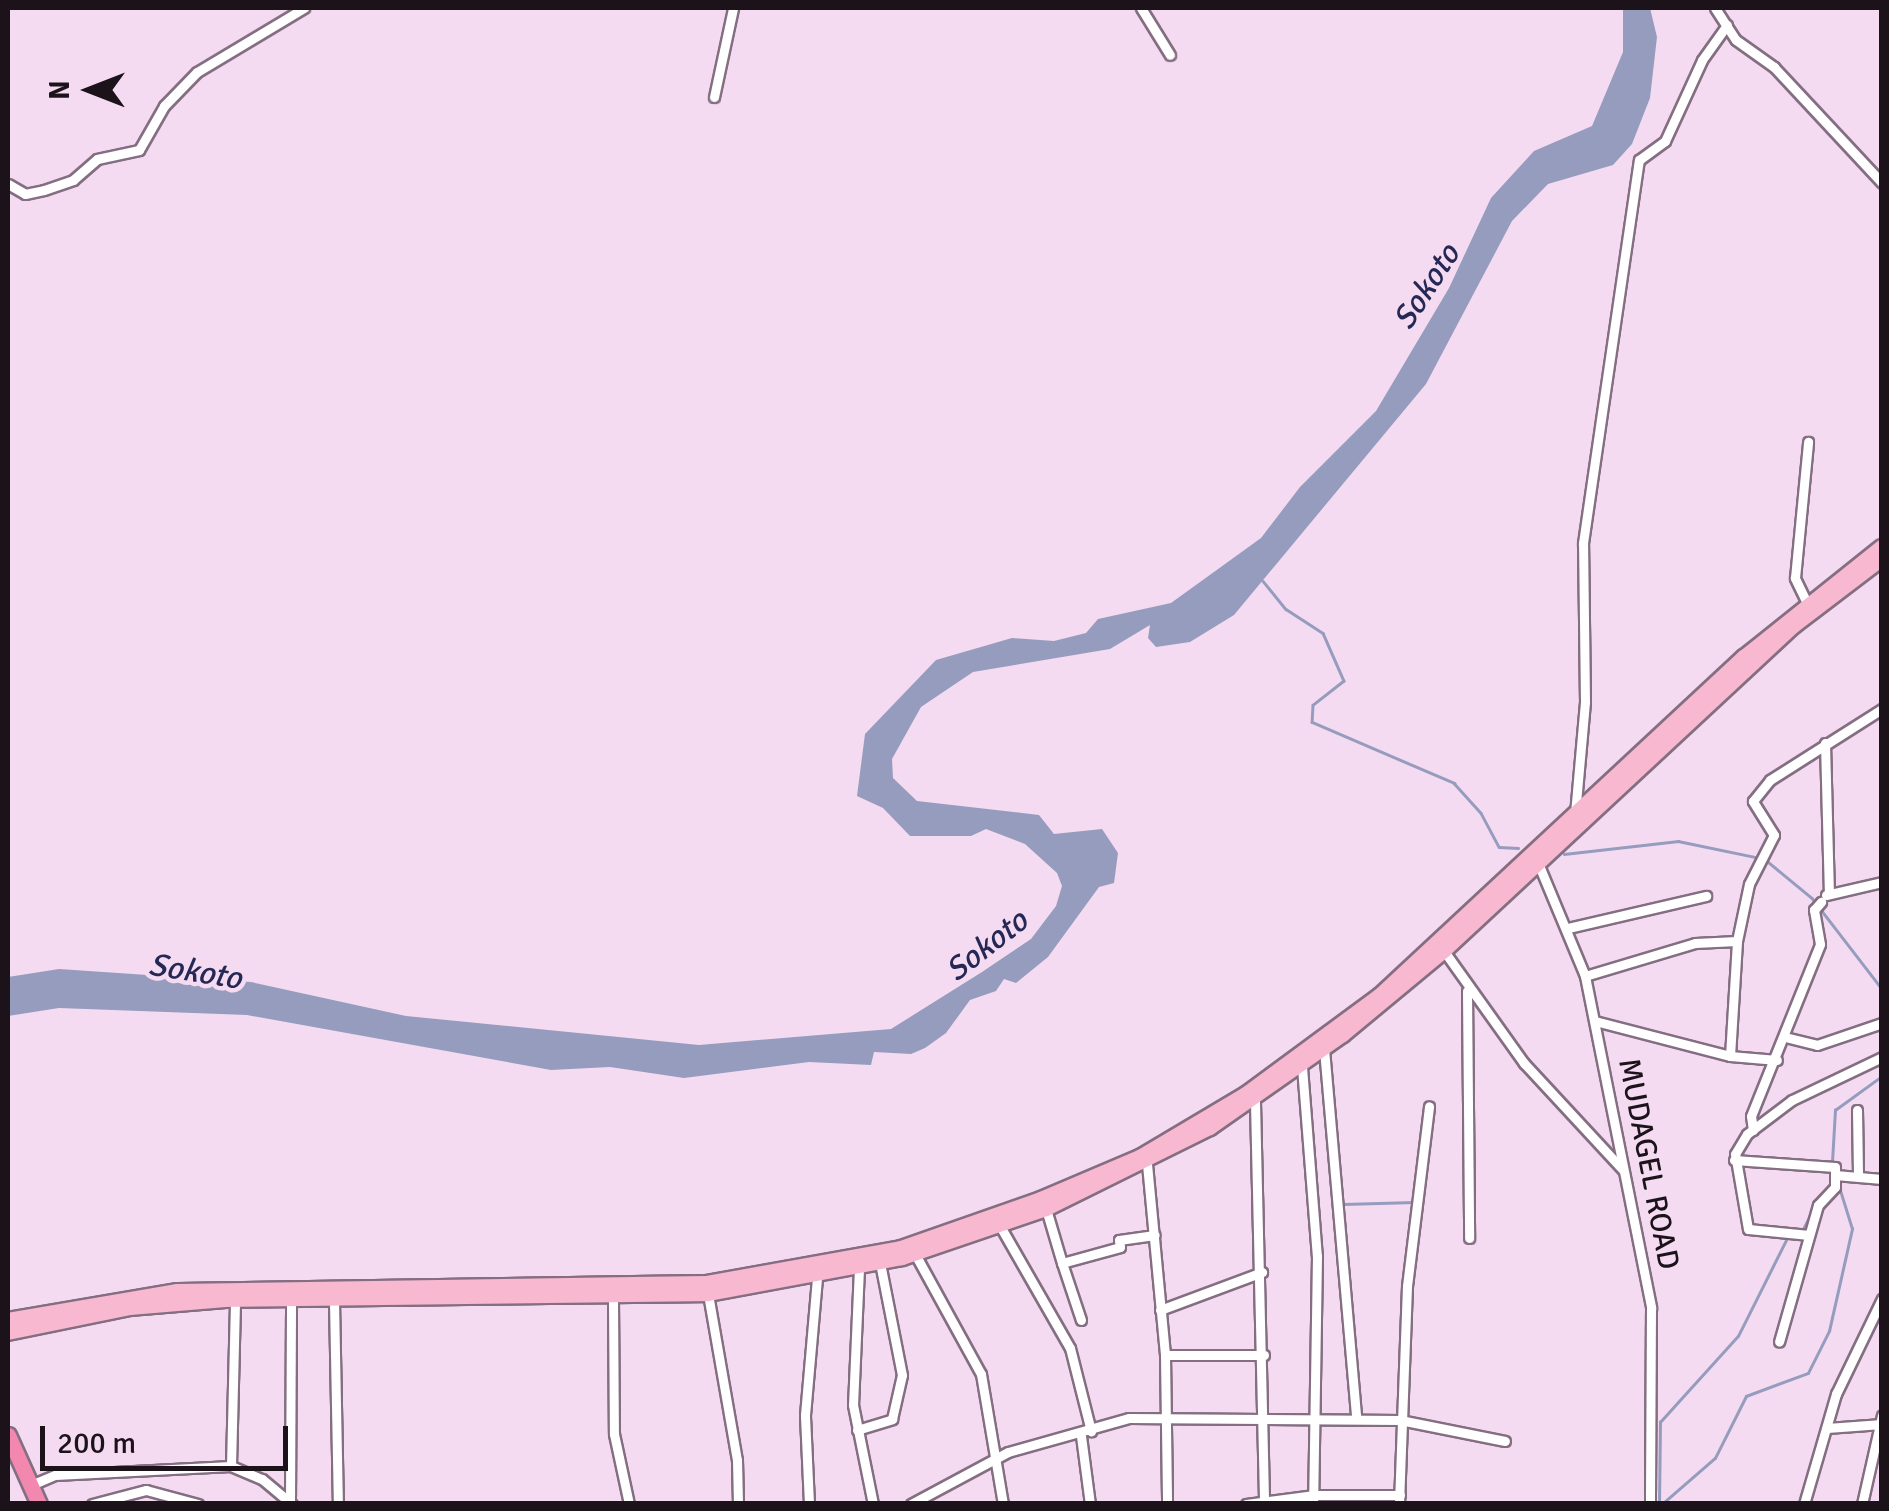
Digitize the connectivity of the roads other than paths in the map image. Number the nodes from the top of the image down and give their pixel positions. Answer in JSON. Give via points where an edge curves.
{"nodes":[{"id":1,"x":304,"y":8,"type":"edge"},
{"id":2,"x":733,"y":8,"type":"edge"},
{"id":3,"x":1141,"y":8,"type":"edge"},
{"id":4,"x":1715,"y":8,"type":"edge"},
{"id":5,"x":1726,"y":25,"type":"junction"},
{"id":6,"x":1170,"y":55,"type":"dead end"},
{"id":7,"x":714,"y":97,"type":"dead end"},
{"id":8,"x":8,"y":184,"type":"edge"},
{"id":9,"x":1882,"y":184,"type":"edge"},
{"id":10,"x":1808,"y":442,"type":"dead end"},
{"id":11,"x":1882,"y":546,"type":"edge"},
{"id":12,"x":1882,"y":559,"type":"edge"},
{"id":13,"x":1807,"y":604,"type":"junction"},
{"id":14,"x":1882,"y":708,"type":"edge"},
{"id":15,"x":1825,"y":743,"type":"junction"},
{"id":16,"x":1574,"y":814,"type":"junction"},
{"id":17,"x":1539,"y":862,"type":"junction"},
{"id":18,"x":1520,"y":864,"type":"junction"},
{"id":19,"x":1882,"y":882,"type":"edge"},
{"id":20,"x":1706,"y":896,"type":"dead end"},
{"id":21,"x":1822,"y":901,"type":"junction"},
{"id":22,"x":1568,"y":928,"type":"junction"},
{"id":23,"x":1737,"y":941,"type":"junction"},
{"id":24,"x":1444,"y":951,"type":"junction"},
{"id":25,"x":1584,"y":976,"type":"junction"},
{"id":26,"x":1466,"y":985,"type":"junction"},
{"id":27,"x":1595,"y":1021,"type":"junction"},
{"id":28,"x":1882,"y":1023,"type":"edge"},
{"id":29,"x":1785,"y":1037,"type":"junction"},
{"id":30,"x":1324,"y":1049,"type":"junction"},
{"id":31,"x":1730,"y":1056,"type":"junction"},
{"id":32,"x":1882,"y":1056,"type":"edge"},
{"id":33,"x":1776,"y":1060,"type":"junction"},
{"id":34,"x":1302,"y":1067,"type":"junction"},
{"id":35,"x":1254,"y":1102,"type":"junction"},
{"id":36,"x":1429,"y":1106,"type":"dead end"},
{"id":37,"x":1857,"y":1110,"type":"dead end"},
{"id":38,"x":1753,"y":1130,"type":"junction"},
{"id":39,"x":1734,"y":1160,"type":"junction"},
{"id":40,"x":1148,"y":1164,"type":"junction"},
{"id":41,"x":1623,"y":1170,"type":"junction"},
{"id":42,"x":1835,"y":1175,"type":"junction"},
{"id":43,"x":1858,"y":1176,"type":"junction"},
{"id":44,"x":1882,"y":1180,"type":"edge"},
{"id":45,"x":1046,"y":1208,"type":"junction"},
{"id":46,"x":1000,"y":1226,"type":"junction"},
{"id":47,"x":1155,"y":1235,"type":"junction"},
{"id":48,"x":1809,"y":1235,"type":"junction"},
{"id":49,"x":1469,"y":1238,"type":"dead end"},
{"id":50,"x":915,"y":1254,"type":"junction"},
{"id":51,"x":880,"y":1263,"type":"junction"},
{"id":52,"x":1062,"y":1263,"type":"junction"},
{"id":53,"x":859,"y":1268,"type":"junction"},
{"id":54,"x":1262,"y":1272,"type":"junction"},
{"id":55,"x":816,"y":1277,"type":"junction"},
{"id":56,"x":708,"y":1294,"type":"junction"},
{"id":57,"x":235,"y":1300,"type":"junction"},
{"id":58,"x":290,"y":1300,"type":"junction"},
{"id":59,"x":612,"y":1300,"type":"junction"},
{"id":60,"x":1882,"y":1300,"type":"edge"},
{"id":61,"x":334,"y":1301,"type":"junction"},
{"id":62,"x":1160,"y":1310,"type":"junction"},
{"id":63,"x":8,"y":1320,"type":"edge"},
{"id":64,"x":1081,"y":1320,"type":"dead end"},
{"id":65,"x":8,"y":1333,"type":"edge"},
{"id":66,"x":1778,"y":1342,"type":"dead end"},
{"id":67,"x":1264,"y":1355,"type":"junction"},
{"id":68,"x":1164,"y":1356,"type":"junction"},
{"id":69,"x":1166,"y":1416,"type":"junction"},
{"id":70,"x":1261,"y":1416,"type":"junction"},
{"id":71,"x":1312,"y":1417,"type":"junction"},
{"id":72,"x":1356,"y":1418,"type":"junction"},
{"id":73,"x":1400,"y":1420,"type":"junction"},
{"id":74,"x":1881,"y":1421,"type":"edge"},
{"id":75,"x":1828,"y":1428,"type":"junction"},
{"id":76,"x":857,"y":1430,"type":"junction"},
{"id":77,"x":1086,"y":1433,"type":"junction"},
{"id":78,"x":8,"y":1435,"type":"edge"},
{"id":79,"x":1505,"y":1441,"type":"dead end"},
{"id":80,"x":8,"y":1458,"type":"edge"},
{"id":81,"x":994,"y":1460,"type":"junction"},
{"id":82,"x":231,"y":1466,"type":"junction"},
{"id":83,"x":31,"y":1485,"type":"junction"},
{"id":84,"x":131,"y":1499,"type":"edge"},
{"id":85,"x":1314,"y":1499,"type":"edge"},
{"id":86,"x":1400,"y":1500,"type":"edge"},
{"id":87,"x":1264,"y":1501,"type":"edge"},
{"id":88,"x":291,"y":1503,"type":"edge"},
{"id":89,"x":30,"y":1504,"type":"edge"},
{"id":90,"x":39,"y":1504,"type":"edge"},
{"id":91,"x":92,"y":1504,"type":"edge"},
{"id":92,"x":198,"y":1504,"type":"edge"},
{"id":93,"x":338,"y":1504,"type":"edge"},
{"id":94,"x":629,"y":1504,"type":"edge"},
{"id":95,"x":738,"y":1504,"type":"edge"},
{"id":96,"x":809,"y":1504,"type":"edge"},
{"id":97,"x":873,"y":1504,"type":"edge"},
{"id":98,"x":911,"y":1504,"type":"edge"},
{"id":99,"x":1003,"y":1504,"type":"edge"},
{"id":100,"x":1090,"y":1504,"type":"edge"},
{"id":101,"x":1166,"y":1504,"type":"edge"},
{"id":102,"x":1246,"y":1504,"type":"edge"},
{"id":103,"x":1650,"y":1504,"type":"edge"},
{"id":104,"x":1804,"y":1504,"type":"edge"},
{"id":105,"x":1862,"y":1504,"type":"edge"}],
"edges":[{"from":1,"to":8,"type":"street","via":[[197,72],[164,106],[139,150],[97,159],[73,180],[44,190],[25,194]]},
{"from":2,"to":7,"type":"street"},
{"from":3,"to":6,"type":"street"},
{"from":4,"to":5,"type":"street"},
{"from":5,"to":9,"type":"street"},
{"from":5,"to":16,"type":"street","via":[[1665,141],[1639,160],[1584,543],[1585,702]]},
{"from":10,"to":13,"type":"street","via":[[1795,578]]},
{"from":11,"to":13,"type":"main road"},
{"from":12,"to":17,"type":"main road","via":[[1794,626]]},
{"from":13,"to":16,"type":"main road"},
{"from":14,"to":15,"type":"street"},
{"from":15,"to":21,"type":"street"},
{"from":15,"to":23,"type":"street","via":[[1770,780],[1754,801],[1774,835],[1756,868]]},
{"from":16,"to":18,"type":"main road"},
{"from":17,"to":18,"type":"street"},
{"from":17,"to":22,"type":"street","name":"MUDAGEL ROAD"},
{"from":17,"to":24,"type":"main road"},
{"from":18,"to":63,"type":"main road","via":[[1379,996],[1246,1094],[1140,1157],[934,1238],[795,1270],[659,1288],[178,1292]]},
{"from":19,"to":21,"type":"street"},
{"from":20,"to":22,"type":"street"},
{"from":21,"to":29,"type":"street","via":[[1820,944]]},
{"from":22,"to":25,"type":"street","name":"MUDAGEL ROAD"},
{"from":23,"to":25,"type":"street","via":[[1696,943]]},
{"from":23,"to":31,"type":"street"},
{"from":24,"to":26,"type":"street"},
{"from":24,"to":30,"type":"main road"},
{"from":25,"to":27,"type":"street","name":"MUDAGEL ROAD"},
{"from":26,"to":41,"type":"street","via":[[1524,1064]]},
{"from":26,"to":49,"type":"street"},
{"from":27,"to":31,"type":"street"},
{"from":27,"to":41,"type":"street","name":"MUDAGEL ROAD"},
{"from":28,"to":29,"type":"street","via":[[1817,1046]]},
{"from":29,"to":33,"type":"street"},
{"from":30,"to":34,"type":"main road"},
{"from":30,"to":72,"type":"street"},
{"from":31,"to":33,"type":"street"},
{"from":32,"to":38,"type":"street","via":[[1792,1100]]},
{"from":33,"to":38,"type":"street","via":[[1751,1116]]},
{"from":34,"to":35,"type":"main road"},
{"from":34,"to":71,"type":"street","via":[[1317,1242]]},
{"from":35,"to":40,"type":"main road"},
{"from":35,"to":54,"type":"street"},
{"from":36,"to":73,"type":"street","via":[[1407,1286]]},
{"from":37,"to":43,"type":"street"},
{"from":38,"to":39,"type":"street"},
{"from":39,"to":42,"type":"street","via":[[1834,1163]]},
{"from":39,"to":48,"type":"street","via":[[1748,1229]]},
{"from":40,"to":45,"type":"main road"},
{"from":40,"to":47,"type":"street"},
{"from":41,"to":103,"type":"street","name":"MUDAGEL ROAD","via":[[1652,1316]]},
{"from":42,"to":43,"type":"street"},
{"from":42,"to":48,"type":"street"},
{"from":43,"to":44,"type":"street"},
{"from":45,"to":46,"type":"main road"},
{"from":45,"to":52,"type":"street"},
{"from":46,"to":50,"type":"main road"},
{"from":46,"to":77,"type":"street","via":[[1070,1348]]},
{"from":47,"to":52,"type":"street","via":[[1119,1240],[1120,1246]]},
{"from":47,"to":62,"type":"street"},
{"from":48,"to":66,"type":"street"},
{"from":50,"to":51,"type":"main road"},
{"from":50,"to":81,"type":"street","via":[[981,1374]]},
{"from":51,"to":53,"type":"main road"},
{"from":51,"to":76,"type":"street","via":[[902,1376],[892,1419]]},
{"from":52,"to":64,"type":"street"},
{"from":53,"to":55,"type":"main road"},
{"from":53,"to":76,"type":"street"},
{"from":54,"to":62,"type":"street"},
{"from":54,"to":67,"type":"street"},
{"from":55,"to":56,"type":"main road"},
{"from":55,"to":96,"type":"street","via":[[805,1415]]},
{"from":56,"to":59,"type":"main road"},
{"from":56,"to":95,"type":"street","via":[[737,1460]]},
{"from":57,"to":58,"type":"main road"},
{"from":57,"to":65,"type":"main road","via":[[130,1308]]},
{"from":57,"to":82,"type":"street"},
{"from":58,"to":61,"type":"main road"},
{"from":58,"to":88,"type":"street"},
{"from":59,"to":61,"type":"main road"},
{"from":59,"to":94,"type":"street","via":[[614,1434]]},
{"from":60,"to":75,"type":"street","via":[[1836,1394]]},
{"from":61,"to":93,"type":"street"},
{"from":62,"to":68,"type":"street"},
{"from":67,"to":68,"type":"street"},
{"from":67,"to":70,"type":"street"},
{"from":68,"to":69,"type":"street"},
{"from":69,"to":70,"type":"street"},
{"from":69,"to":77,"type":"street","via":[[1129,1418]]},
{"from":69,"to":101,"type":"street"},
{"from":70,"to":71,"type":"street"},
{"from":70,"to":87,"type":"street"},
{"from":71,"to":72,"type":"street"},
{"from":71,"to":85,"type":"street"},
{"from":72,"to":73,"type":"street"},
{"from":73,"to":79,"type":"street"},
{"from":73,"to":86,"type":"street"},
{"from":74,"to":75,"type":"street"},
{"from":74,"to":105,"type":"street"},
{"from":75,"to":104,"type":"street"},
{"from":76,"to":97,"type":"street"},
{"from":77,"to":81,"type":"street"},
{"from":77,"to":100,"type":"street"},
{"from":78,"to":83,"type":"highway"},
{"from":80,"to":89,"type":"highway"},
{"from":81,"to":98,"type":"street"},
{"from":81,"to":99,"type":"street"},
{"from":82,"to":83,"type":"street","via":[[55,1475]]},
{"from":82,"to":88,"type":"street","via":[[262,1479]]},
{"from":83,"to":90,"type":"highway"},
{"from":84,"to":91,"type":"street"},
{"from":84,"to":92,"type":"street","via":[[160,1492]]},
{"from":85,"to":86,"type":"street"},
{"from":85,"to":87,"type":"street"},
{"from":87,"to":102,"type":"street"}]}
